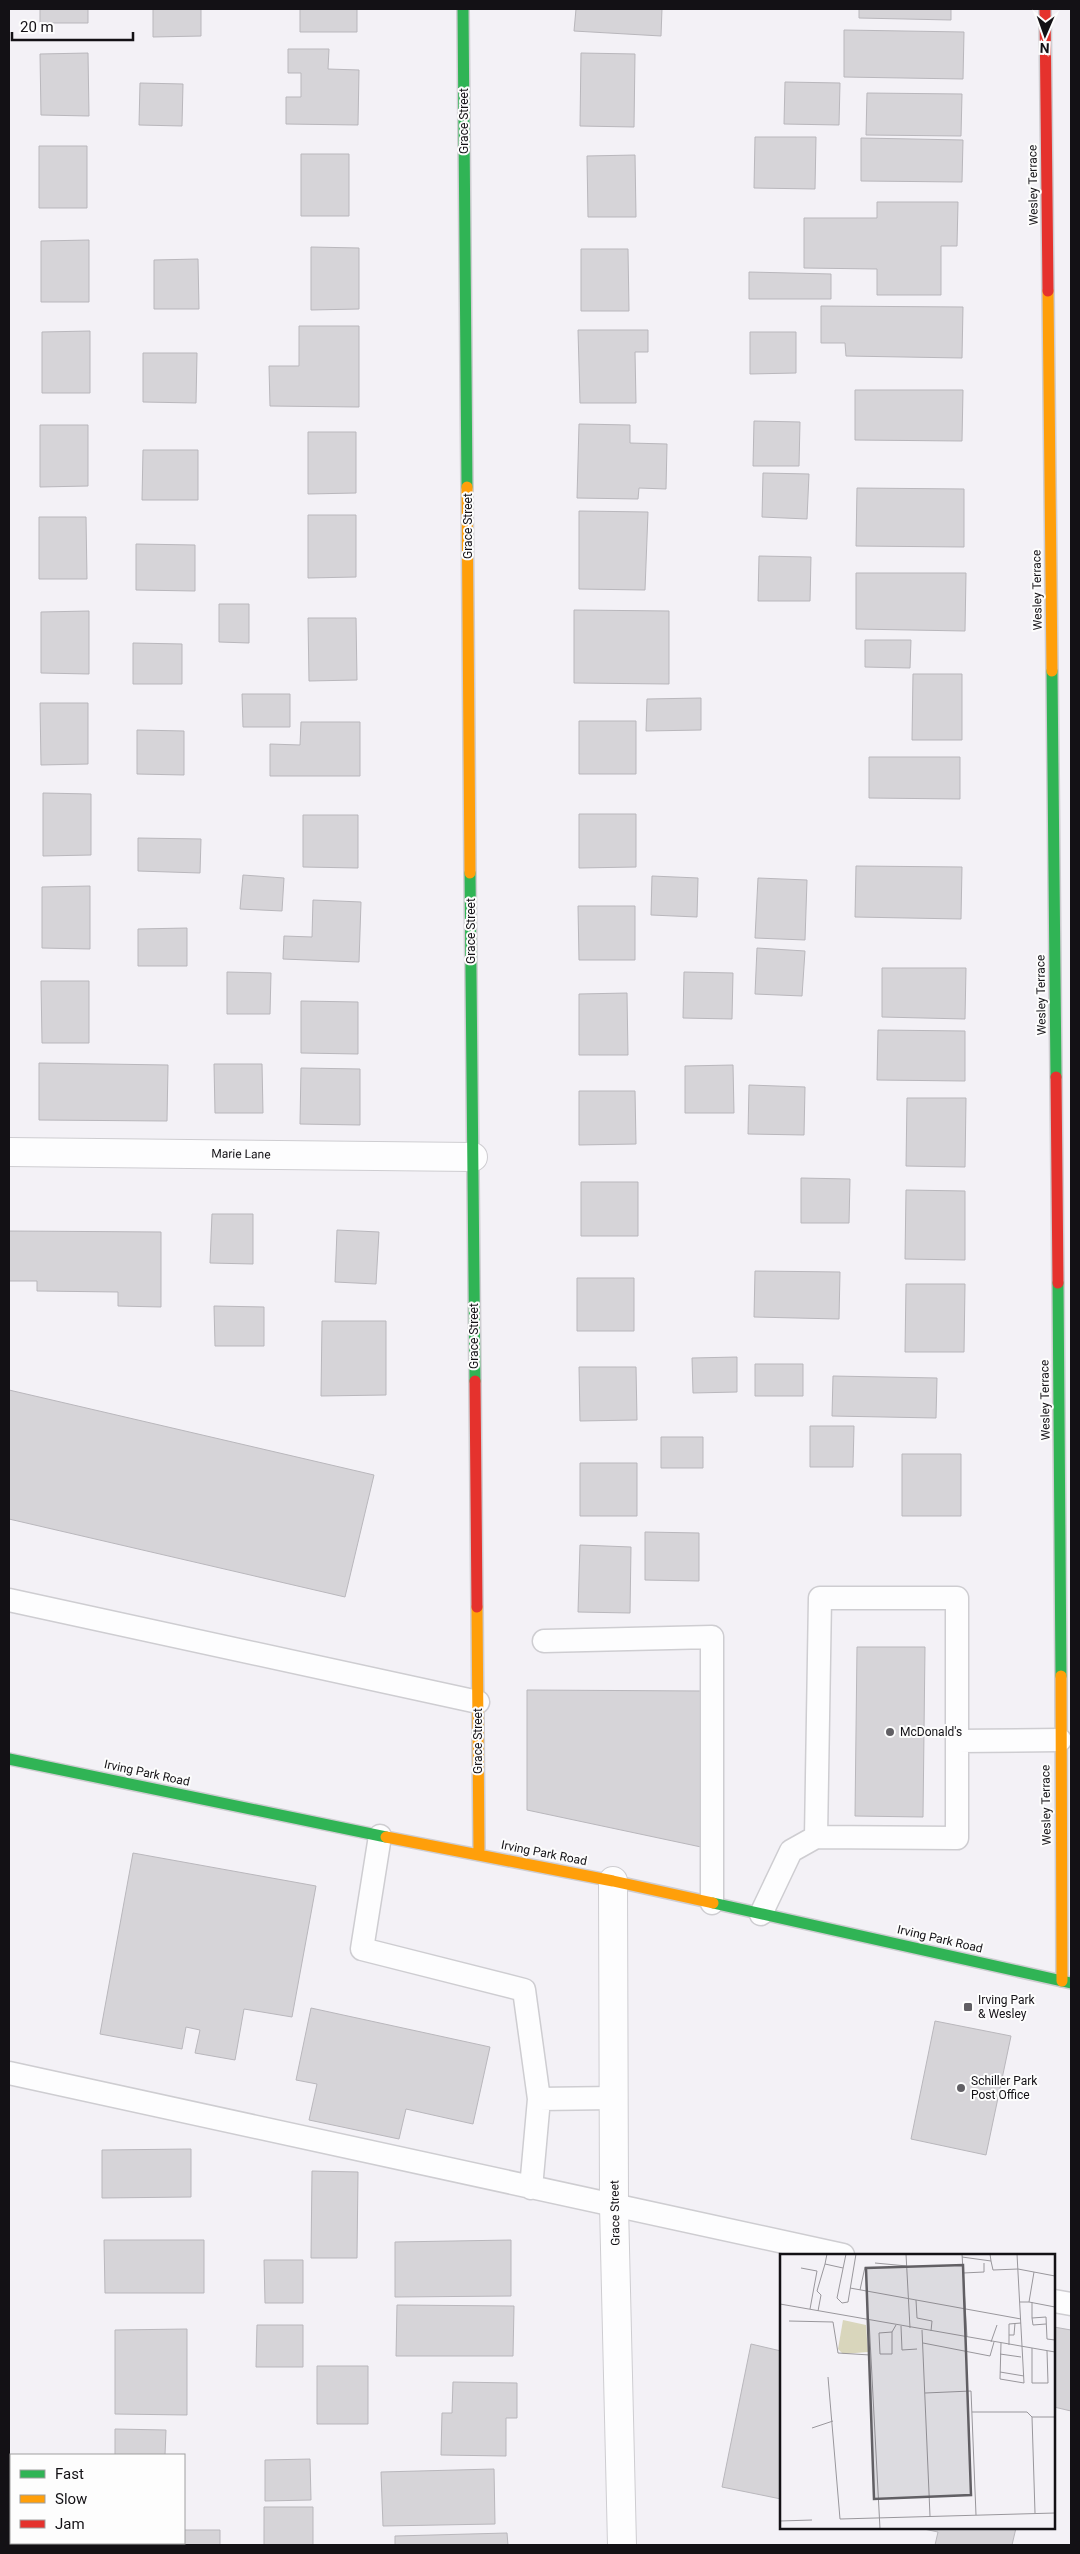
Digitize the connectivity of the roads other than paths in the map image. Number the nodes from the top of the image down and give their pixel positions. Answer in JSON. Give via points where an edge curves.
{"nodes":[{"id":1,"x":464,"y":9,"type":"edge"},
{"id":2,"x":1044,"y":9,"type":"edge"},
{"id":3,"x":9,"y":1152,"type":"edge"},
{"id":4,"x":473,"y":1157,"type":"junction"},
{"id":5,"x":1066,"y":1591,"type":"edge"},
{"id":6,"x":9,"y":1600,"type":"edge"},
{"id":7,"x":544,"y":1641,"type":"dead end"},
{"id":8,"x":478,"y":1702,"type":"junction"},
{"id":9,"x":1060,"y":1740,"type":"junction"},
{"id":10,"x":957,"y":1741,"type":"junction"},
{"id":11,"x":9,"y":1759,"type":"edge"},
{"id":12,"x":380,"y":1836,"type":"junction"},
{"id":13,"x":816,"y":1837,"type":"junction"},
{"id":14,"x":479,"y":1854,"type":"junction"},
{"id":15,"x":613,"y":1881,"type":"junction"},
{"id":16,"x":712,"y":1904,"type":"junction"},
{"id":17,"x":761,"y":1914,"type":"junction"},
{"id":18,"x":1066,"y":1982,"type":"edge"},
{"id":19,"x":9,"y":2073,"type":"edge"},
{"id":20,"x":538,"y":2098,"type":"junction"},
{"id":21,"x":614,"y":2098,"type":"junction"},
{"id":22,"x":531,"y":2188,"type":"junction"},
{"id":23,"x":614,"y":2206,"type":"junction"},
{"id":24,"x":837,"y":2254,"type":"edge"},
{"id":25,"x":1055,"y":2301,"type":"edge"},
{"id":26,"x":1071,"y":2304,"type":"edge"},
{"id":27,"x":622,"y":2545,"type":"edge"}],
"edges":[{"from":1,"to":4,"type":"street","name":"Grace Street"},
{"from":2,"to":5,"type":"street","name":"Wesley Terrace"},
{"from":3,"to":4,"type":"street","name":"Marie Lane"},
{"from":4,"to":8,"type":"street","name":"Grace Street"},
{"from":5,"to":9,"type":"street","name":"Wesley Terrace"},
{"from":6,"to":8,"type":"lane"},
{"from":7,"to":16,"type":"lane","via":[[712,1637]]},
{"from":8,"to":14,"type":"street","name":"Grace Street"},
{"from":9,"to":10,"type":"lane"},
{"from":9,"to":18,"type":"street","name":"Wesley Terrace"},
{"from":10,"to":13,"type":"lane","via":[[957,1838]]},
{"from":10,"to":13,"type":"lane","via":[[957,1598],[820,1598]]},
{"from":11,"to":12,"type":"street","name":"Irving Park Road"},
{"from":12,"to":14,"type":"street","name":"Irving Park Road"},
{"from":12,"to":20,"type":"lane","via":[[362,1950],[524,1990]]},
{"from":13,"to":17,"type":"lane","via":[[791,1851]]},
{"from":14,"to":15,"type":"street","name":"Irving Park Road"},
{"from":15,"to":16,"type":"street","name":"Irving Park Road"},
{"from":15,"to":21,"type":"street","name":"Grace Street"},
{"from":16,"to":17,"type":"street","name":"Irving Park Road"},
{"from":17,"to":18,"type":"street","name":"Irving Park Road"},
{"from":19,"to":22,"type":"lane"},
{"from":20,"to":21,"type":"lane"},
{"from":20,"to":22,"type":"lane"},
{"from":21,"to":23,"type":"street","name":"Grace Street"},
{"from":22,"to":23,"type":"lane"},
{"from":23,"to":24,"type":"lane"},
{"from":23,"to":27,"type":"street","name":"Grace Street"},
{"from":25,"to":26,"type":"lane"}]}
